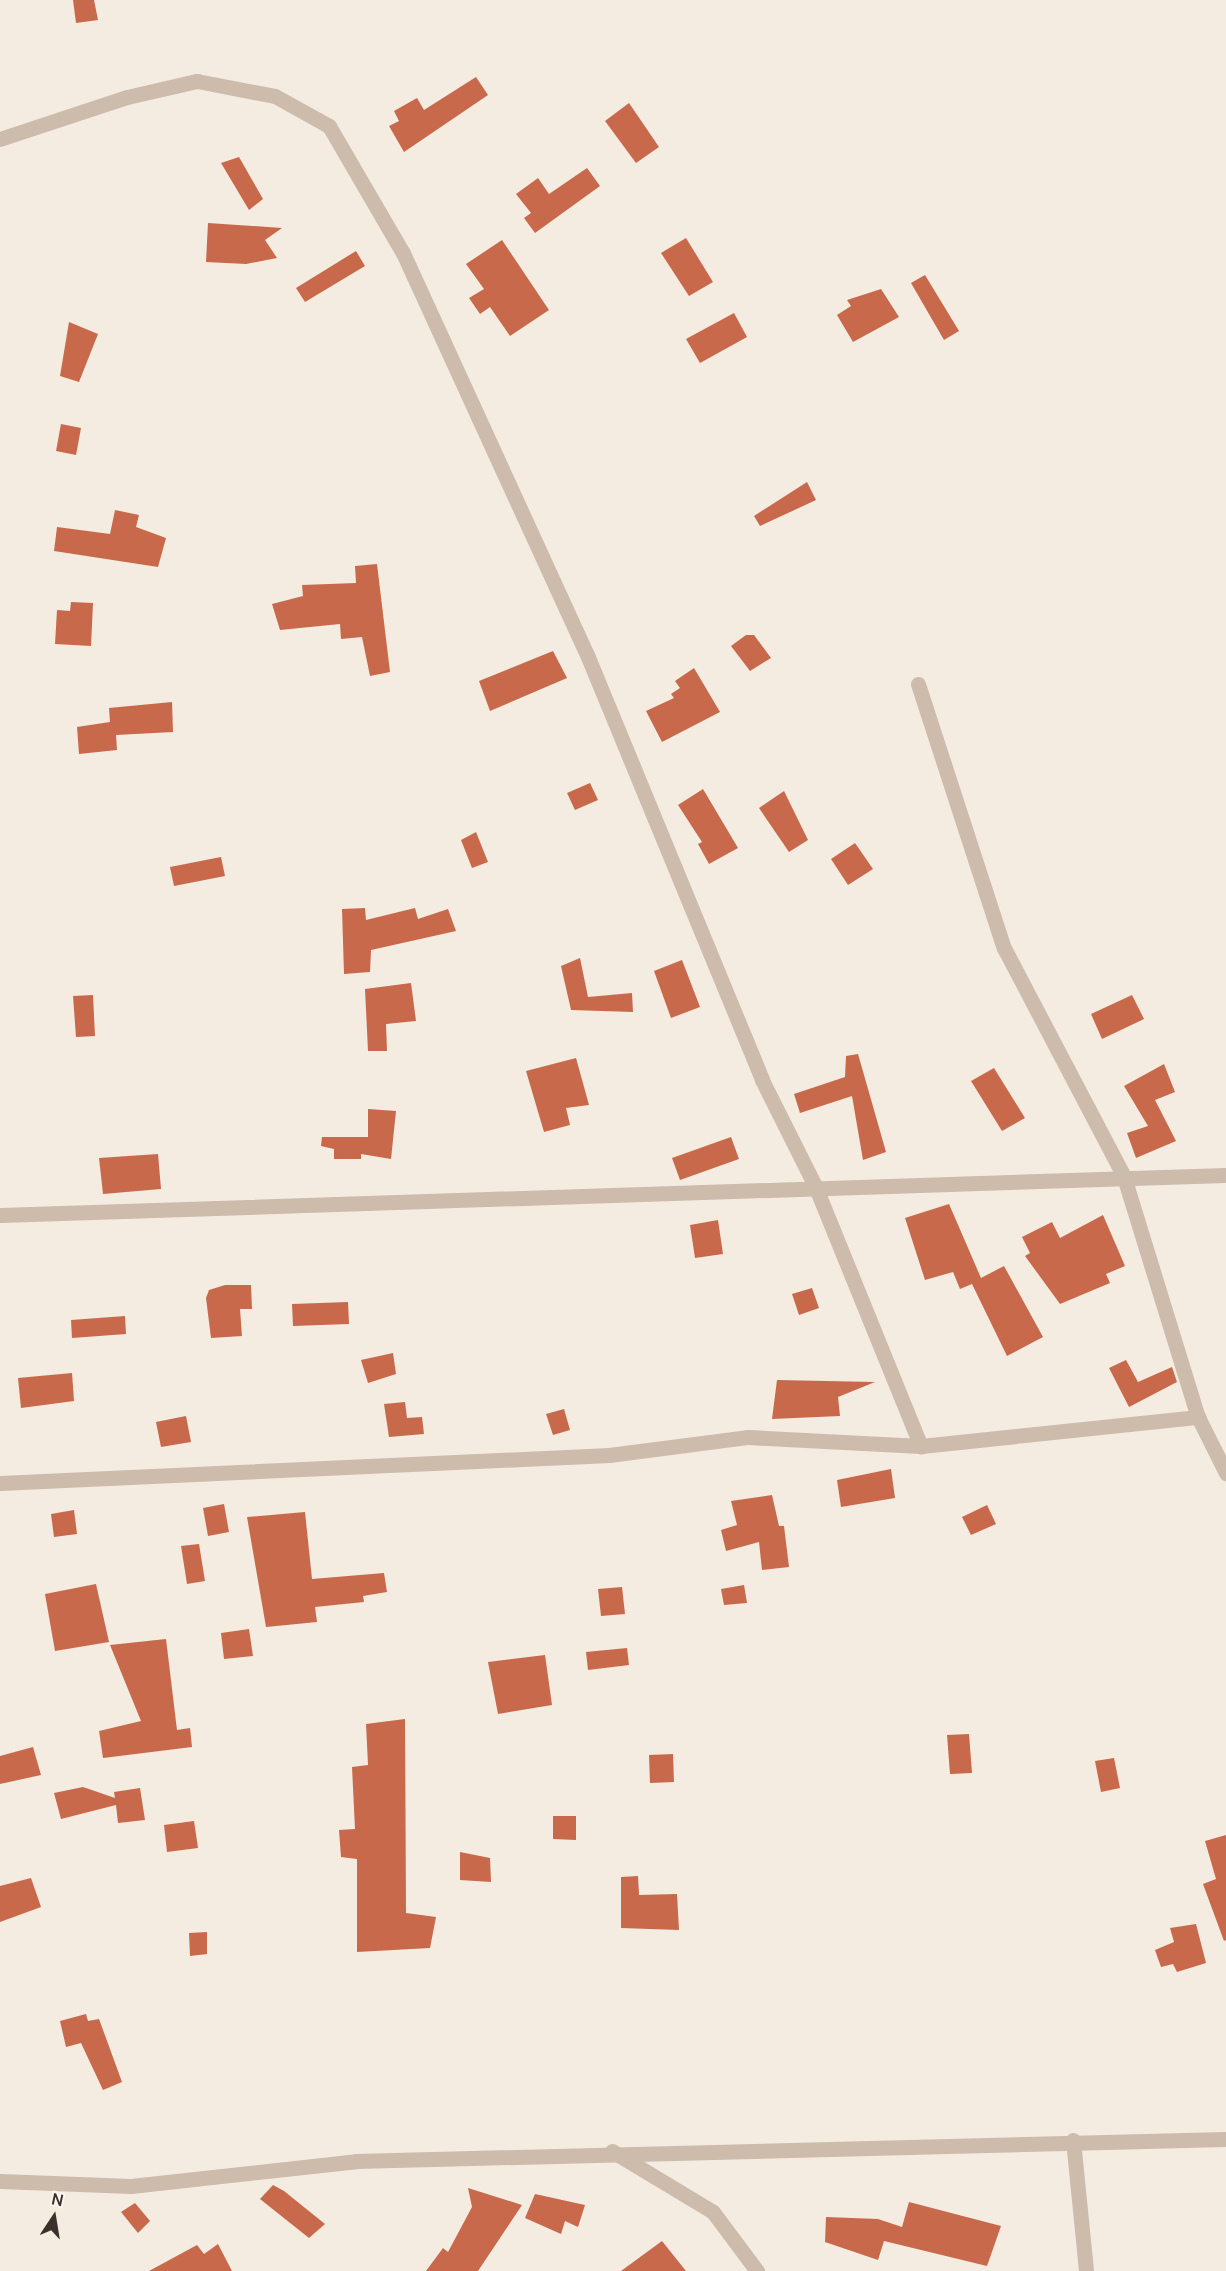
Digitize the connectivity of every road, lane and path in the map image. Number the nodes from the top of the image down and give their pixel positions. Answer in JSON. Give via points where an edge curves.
{"nodes":[{"id":1,"x":0,"y":139,"type":"edge"},
{"id":2,"x":918,"y":684,"type":"dead end"},
{"id":3,"x":1226,"y":1175,"type":"edge"},
{"id":4,"x":1124,"y":1177,"type":"junction"},
{"id":5,"x":816,"y":1188,"type":"junction"},
{"id":6,"x":0,"y":1215,"type":"edge"},
{"id":7,"x":1198,"y":1417,"type":"junction"},
{"id":8,"x":921,"y":1446,"type":"junction"},
{"id":9,"x":1226,"y":1473,"type":"edge"},
{"id":10,"x":0,"y":1483,"type":"edge"},
{"id":11,"x":1226,"y":2139,"type":"edge"},
{"id":12,"x":1073,"y":2140,"type":"junction"},
{"id":13,"x":612,"y":2151,"type":"junction"},
{"id":14,"x":0,"y":2181,"type":"edge"},
{"id":15,"x":757,"y":2271,"type":"edge"},
{"id":16,"x":1086,"y":2271,"type":"edge"}],
"edges":[{"from":1,"to":5,"type":"street","via":[[127,97],[197,81],[275,96],[329,126],[404,253],[588,657],[762,1080]]},
{"from":2,"to":4,"type":"street","via":[[1004,948]]},
{"from":3,"to":4,"type":"street"},
{"from":4,"to":5,"type":"street"},
{"from":4,"to":7,"type":"street"},
{"from":5,"to":6,"type":"street"},
{"from":5,"to":8,"type":"street"},
{"from":7,"to":8,"type":"street"},
{"from":7,"to":9,"type":"street"},
{"from":8,"to":10,"type":"street","via":[[747,1437],[609,1455]]},
{"from":11,"to":12,"type":"street"},
{"from":12,"to":13,"type":"street"},
{"from":12,"to":16,"type":"street"},
{"from":13,"to":14,"type":"street","via":[[356,2161],[131,2186]]},
{"from":13,"to":15,"type":"street","via":[[713,2212]]}]}
